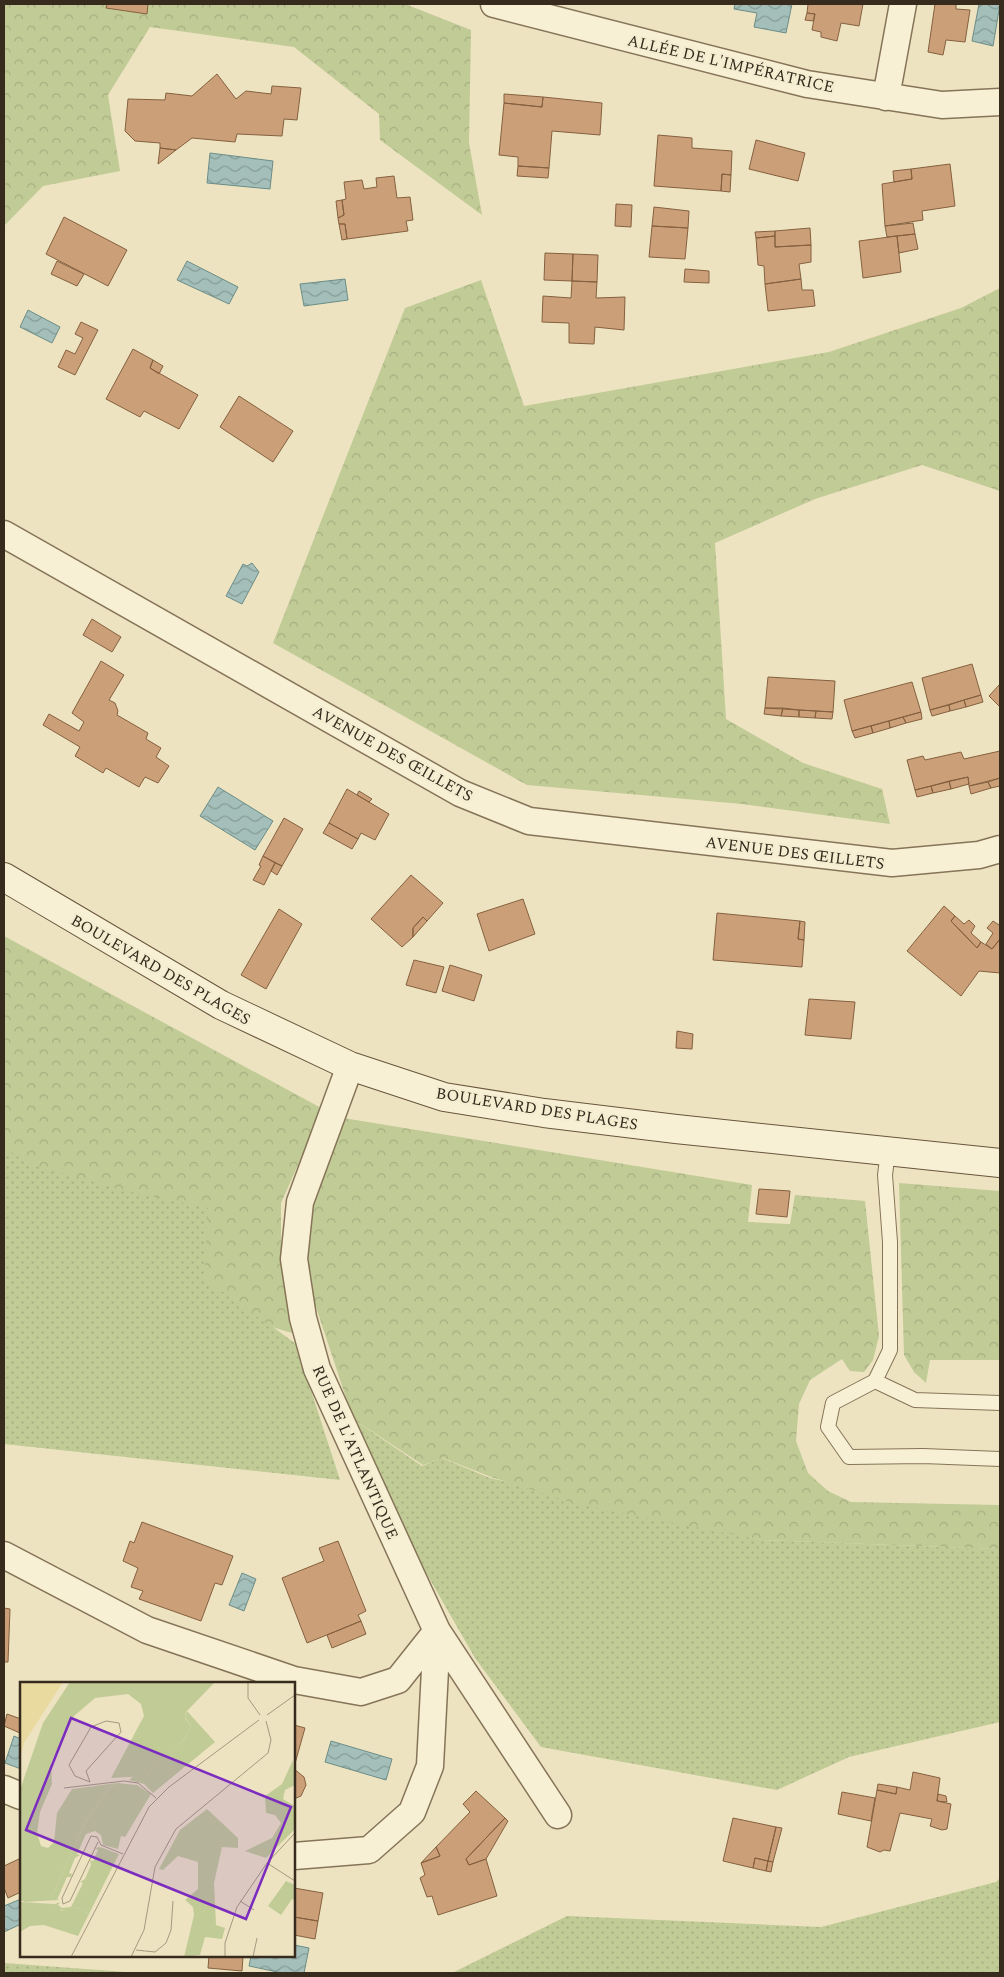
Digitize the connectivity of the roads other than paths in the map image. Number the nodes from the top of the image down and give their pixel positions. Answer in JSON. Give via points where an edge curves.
{"nodes":[{"id":1,"x":904,"y":4,"type":"edge"},
{"id":2,"x":500,"y":5,"type":"edge"},
{"id":3,"x":886,"y":97,"type":"junction"},
{"id":4,"x":1000,"y":102,"type":"edge"},
{"id":5,"x":4,"y":534,"type":"edge"},
{"id":6,"x":1000,"y":849,"type":"edge"},
{"id":7,"x":4,"y":877,"type":"edge"},
{"id":8,"x":350,"y":1066,"type":"junction"},
{"id":9,"x":888,"y":1151,"type":"junction"},
{"id":10,"x":1000,"y":1163,"type":"edge"},
{"id":11,"x":875,"y":1381,"type":"junction"},
{"id":12,"x":1000,"y":1404,"type":"edge"},
{"id":13,"x":1000,"y":1459,"type":"edge"},
{"id":14,"x":4,"y":1555,"type":"edge"},
{"id":15,"x":437,"y":1631,"type":"junction"},
{"id":16,"x":4,"y":1789,"type":"edge"},
{"id":17,"x":20,"y":1796,"type":"edge"},
{"id":18,"x":558,"y":1815,"type":"dead end"},
{"id":19,"x":295,"y":1856,"type":"edge"}],
"edges":[{"from":1,"to":3,"type":"street"},
{"from":2,"to":3,"type":"street","name":"ALLÉE DE L'IMPÉRATRICE","via":[[807,84]]},
{"from":3,"to":4,"type":"street","name":"ALLÉE DE L'IMPÉRATRICE","via":[[942,105]]},
{"from":5,"to":6,"type":"street","name":"AVENUE DES ŒILLETS","via":[[460,793],[529,821],[892,863],[979,855]]},
{"from":7,"to":8,"type":"main road","name":"BOULEVARD DES PLAGES","via":[[221,1005]]},
{"from":8,"to":9,"type":"main road","name":"BOULEVARD DES PLAGES","via":[[444,1097],[544,1113]]},
{"from":8,"to":15,"type":"street","name":"RUE DE L'ATLANTIQUE","via":[[300,1202],[294,1259],[303,1318],[317,1369]]},
{"from":9,"to":10,"type":"main road","name":"BOULEVARD DES PLAGES"},
{"from":9,"to":11,"type":"lane","via":[[885,1175],[890,1242],[890,1350]]},
{"from":11,"to":12,"type":"lane","via":[[915,1400]]},
{"from":11,"to":13,"type":"lane","via":[[833,1403],[828,1427],[849,1457]]},
{"from":14,"to":15,"type":"street","via":[[147,1630],[294,1680],[360,1692],[398,1680]]},
{"from":15,"to":18,"type":"street","name":"RUE DE L'ATLANTIQUE"},
{"from":15,"to":19,"type":"street","name":"RUE DE L'ATLANTIQUE","via":[[430,1766],[412,1812],[368,1850]]},
{"from":16,"to":17,"type":"street"}]}
